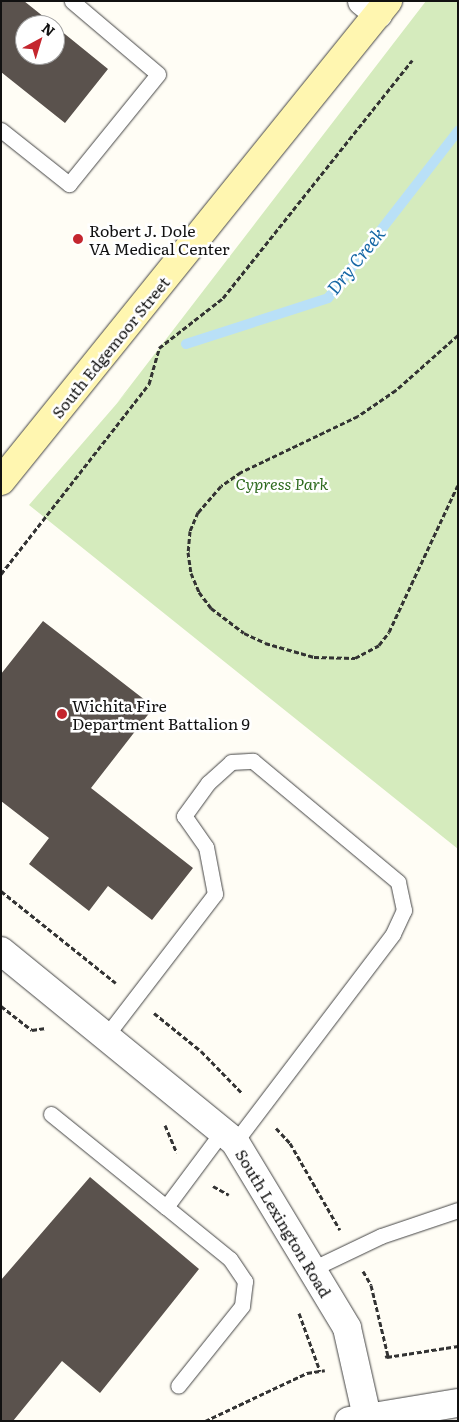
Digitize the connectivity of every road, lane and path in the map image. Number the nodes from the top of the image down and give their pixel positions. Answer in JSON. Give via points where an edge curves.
{"nodes":[{"id":1,"x":72,"y":1,"type":"edge"},
{"id":2,"x":376,"y":5,"type":"edge"},
{"id":3,"x":412,"y":60,"type":"dead end"},
{"id":4,"x":1,"y":130,"type":"edge"},
{"id":5,"x":458,"y":335,"type":"edge"},
{"id":6,"x":1,"y":481,"type":"edge"},
{"id":7,"x":458,"y":485,"type":"edge"},
{"id":8,"x":1,"y":574,"type":"edge"},
{"id":9,"x":1,"y":951,"type":"edge"},
{"id":10,"x":106,"y":1036,"type":"junction"},
{"id":11,"x":51,"y":1114,"type":"dead end"},
{"id":12,"x":229,"y":1137,"type":"junction"},
{"id":13,"x":166,"y":1207,"type":"junction"},
{"id":14,"x":458,"y":1210,"type":"edge"},
{"id":15,"x":312,"y":1269,"type":"junction"},
{"id":16,"x":458,"y":1346,"type":"edge"},
{"id":17,"x":355,"y":1363,"type":"junction"},
{"id":18,"x":383,"y":1367,"type":"dead end"},
{"id":19,"x":178,"y":1386,"type":"dead end"},
{"id":20,"x":458,"y":1403,"type":"edge"},
{"id":21,"x":361,"y":1420,"type":"edge"},
{"id":22,"x":205,"y":1421,"type":"edge"}],
"edges":[{"from":1,"to":4,"type":"lane","via":[[158,74],[69,184]]},
{"from":2,"to":6,"type":"street","name":"South Edgemoor Street"},
{"from":3,"to":8,"type":"path","via":[[223,298],[159,348],[149,384]]},
{"from":5,"to":7,"type":"path","via":[[396,390],[358,416],[241,472],[221,486],[198,512],[190,531],[191,573],[199,592],[212,608],[244,633],[265,643],[314,657],[355,658],[379,645],[389,632]]},
{"from":9,"to":10,"type":"street","name":"South Lexington Road"},
{"from":10,"to":12,"type":"street","name":"South Lexington Road"},
{"from":10,"to":12,"type":"lane","via":[[215,894],[206,847],[184,816],[208,782],[231,762],[253,762],[398,882],[404,910],[387,941]]},
{"from":11,"to":13,"type":"lane"},
{"from":12,"to":13,"type":"lane"},
{"from":12,"to":15,"type":"street","name":"South Lexington Road"},
{"from":13,"to":19,"type":"lane","via":[[230,1259],[245,1281],[242,1306]]},
{"from":14,"to":15,"type":"lane","via":[[381,1236]]},
{"from":15,"to":17,"type":"street","name":"South Lexington Road","via":[[347,1328]]},
{"from":16,"to":18,"type":"path","via":[[381,1358]]},
{"from":17,"to":21,"type":"street","name":"South Lexington Road"},
{"from":17,"to":22,"type":"path","via":[[307,1373]]},
{"from":20,"to":21,"type":"street"}]}
